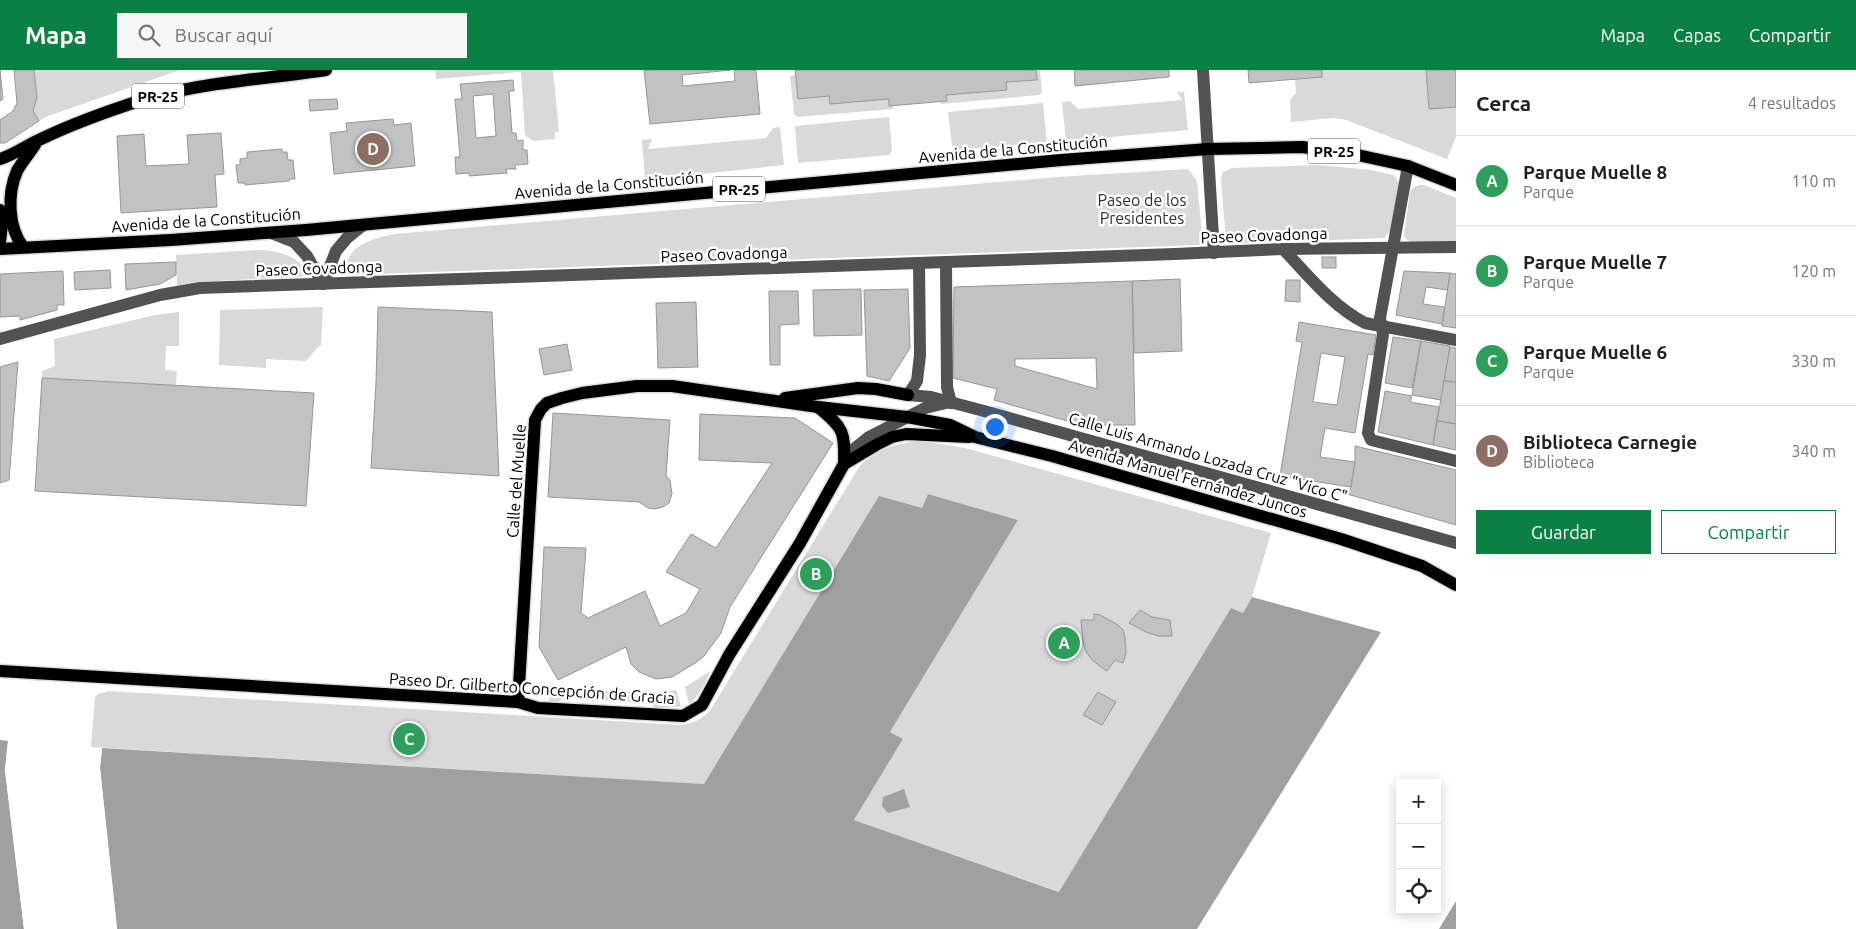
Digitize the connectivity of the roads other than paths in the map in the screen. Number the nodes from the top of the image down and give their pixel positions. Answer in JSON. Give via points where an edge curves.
{"nodes":[{"id":1,"x":326,"y":70,"type":"edge"},
{"id":2,"x":1203,"y":70,"type":"edge"},
{"id":3,"x":40,"y":139,"type":"junction"},
{"id":4,"x":1208,"y":149,"type":"junction"},
{"id":5,"x":0,"y":159,"type":"edge"},
{"id":6,"x":1408,"y":166,"type":"junction"},
{"id":7,"x":1456,"y":185,"type":"edge"},
{"id":8,"x":0,"y":210,"type":"edge"},
{"id":9,"x":362,"y":225,"type":"junction"},
{"id":10,"x":271,"y":233,"type":"junction"},
{"id":11,"x":0,"y":242,"type":"edge"},
{"id":12,"x":23,"y":247,"type":"junction"},
{"id":13,"x":1393,"y":247,"type":"junction"},
{"id":14,"x":1456,"y":247,"type":"edge"},
{"id":15,"x":0,"y":249,"type":"edge"},
{"id":16,"x":1283,"y":249,"type":"junction"},
{"id":17,"x":1214,"y":253,"type":"junction"},
{"id":18,"x":946,"y":262,"type":"junction"},
{"id":19,"x":919,"y":263,"type":"junction"},
{"id":20,"x":323,"y":284,"type":"junction"},
{"id":21,"x":1382,"y":326,"type":"junction"},
{"id":22,"x":0,"y":339,"type":"edge"},
{"id":23,"x":1456,"y":340,"type":"edge"},
{"id":24,"x":908,"y":395,"type":"junction"},
{"id":25,"x":770,"y":400,"type":"junction"},
{"id":26,"x":951,"y":403,"type":"junction"},
{"id":27,"x":818,"y":407,"type":"junction"},
{"id":28,"x":907,"y":417,"type":"junction"},
{"id":29,"x":974,"y":437,"type":"junction"},
{"id":30,"x":1456,"y":461,"type":"edge"},
{"id":31,"x":844,"y":464,"type":"junction"},
{"id":32,"x":1456,"y":543,"type":"edge"},
{"id":33,"x":1456,"y":585,"type":"edge"},
{"id":34,"x":0,"y":670,"type":"edge"},
{"id":35,"x":518,"y":702,"type":"junction"}],
"edges":[{"from":1,"to":3,"type":"main road","number":"PR-25","via":[[174,91]]},
{"from":2,"to":4,"type":"street"},
{"from":3,"to":5,"type":"main road","number":"PR-25"},
{"from":3,"to":12,"type":"main road","via":[[19,168],[12,186],[13,223]]},
{"from":4,"to":6,"type":"main road","name":"Avenida de la Constitución","number":"PR-25","via":[[1302,147]]},
{"from":4,"to":9,"type":"main road","name":"Avenida de la Constitución","number":"PR-25"},
{"from":4,"to":17,"type":"street"},
{"from":6,"to":7,"type":"main road","name":"Avenida de la Constitución","number":"PR-25"},
{"from":6,"to":13,"type":"street"},
{"from":8,"to":11,"type":"main road"},
{"from":9,"to":10,"type":"main road","name":"Avenida de la Constitución","number":"PR-25"},
{"from":9,"to":20,"type":"street","via":[[336,251]]},
{"from":10,"to":12,"type":"main road","name":"Avenida de la Constitución","number":"PR-25"},
{"from":10,"to":20,"type":"street","via":[[294,242],[307,256]]},
{"from":12,"to":15,"type":"main road","name":"Avenida de la Constitución","number":"PR-25"},
{"from":13,"to":14,"type":"street","name":"Paseo Covadonga"},
{"from":13,"to":16,"type":"street","name":"Paseo Covadonga"},
{"from":13,"to":21,"type":"street","via":[[1380,318]]},
{"from":16,"to":17,"type":"street","name":"Paseo Covadonga"},
{"from":16,"to":21,"type":"street","via":[[1353,317]]},
{"from":17,"to":18,"type":"street","name":"Paseo Covadonga"},
{"from":18,"to":19,"type":"street","name":"Paseo Covadonga"},
{"from":18,"to":26,"type":"street","via":[[947,381]]},
{"from":19,"to":20,"type":"street","name":"Paseo Covadonga"},
{"from":19,"to":24,"type":"street","via":[[920,355],[917,381]]},
{"from":20,"to":22,"type":"street","name":"Paseo Covadonga","via":[[192,290],[160,295]]},
{"from":21,"to":23,"type":"street"},
{"from":21,"to":30,"type":"street","via":[[1368,433],[1371,440]]},
{"from":24,"to":25,"type":"main road","name":"Calle del Muelle","via":[[858,388]]},
{"from":24,"to":26,"type":"street","name":"Calle Luis Armando Lozada Cruz \"Vico C\""},
{"from":25,"to":27,"type":"main road","name":"Calle del Muelle"},
{"from":25,"to":35,"type":"main road","name":"Calle del Muelle","via":[[672,386],[637,386],[572,395],[541,408],[535,420],[532,452]]},
{"from":26,"to":28,"type":"street","via":[[925,408]]},
{"from":26,"to":32,"type":"street","name":"Calle Luis Armando Lozada Cruz \"Vico C\""},
{"from":27,"to":28,"type":"main road","name":"Calle del Muelle"},
{"from":27,"to":31,"type":"main road","via":[[839,426],[843,434]]},
{"from":28,"to":29,"type":"main road","name":"Avenida Manuel Fernández Juncos","via":[[950,425]]},
{"from":28,"to":31,"type":"street","via":[[857,445]]},
{"from":29,"to":31,"type":"main road","name":"Paseo Dr. Gilberto Concepción de Gracia","via":[[906,434],[876,444]]},
{"from":29,"to":33,"type":"main road","name":"Avenida Manuel Fernández Juncos","via":[[1341,539],[1422,566]]},
{"from":31,"to":35,"type":"main road","name":"Paseo Dr. Gilberto Concepción de Gracia","via":[[702,705],[683,716],[662,716],[538,708]]},
{"from":34,"to":35,"type":"main road","name":"Paseo Dr. Gilberto Concepción de Gracia"}]}
